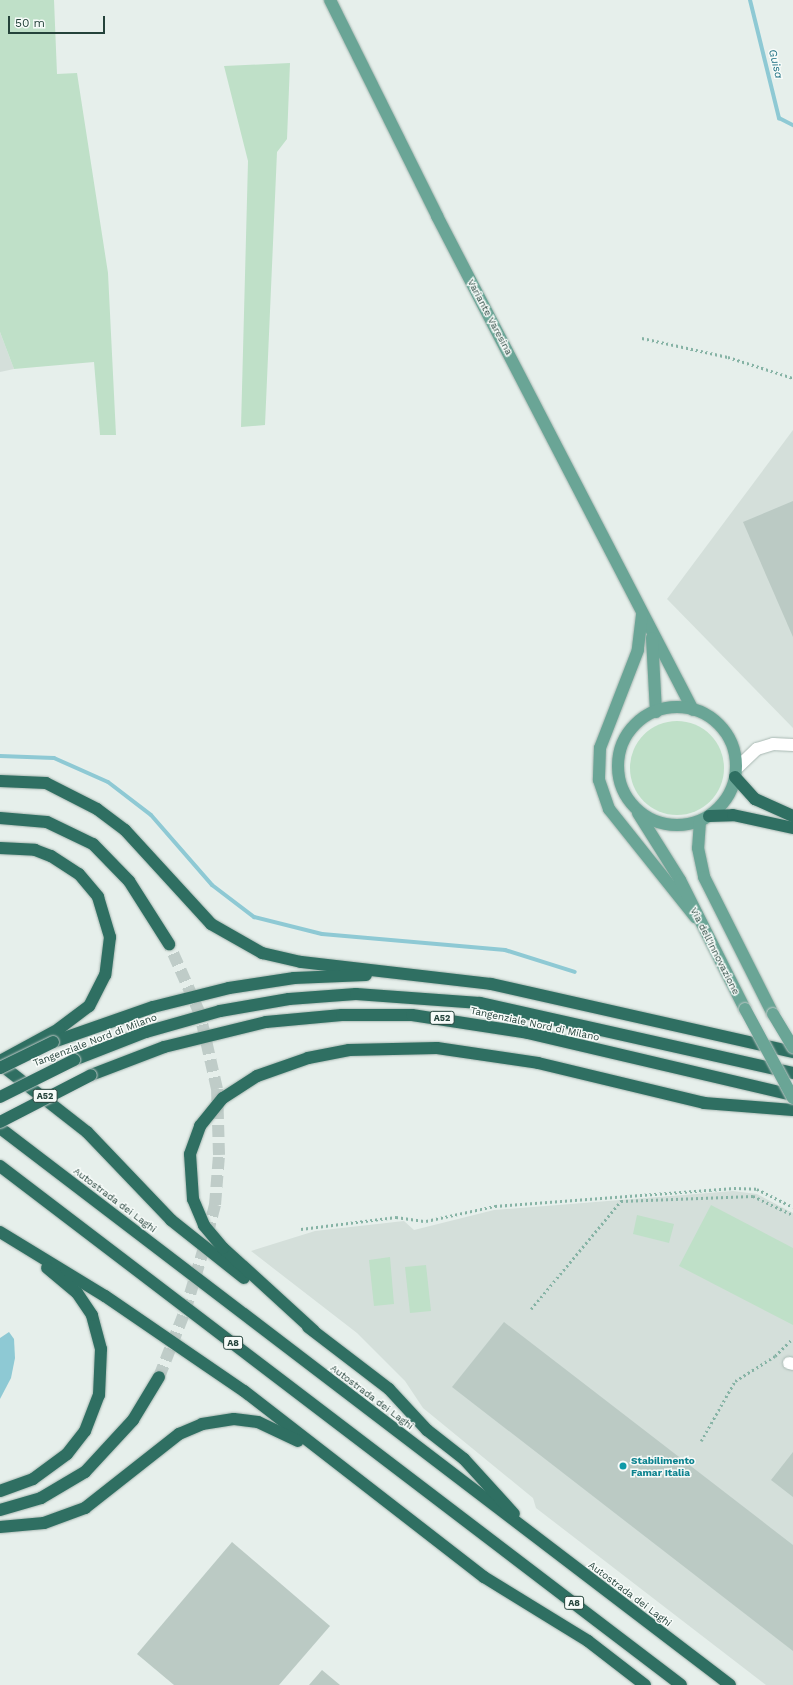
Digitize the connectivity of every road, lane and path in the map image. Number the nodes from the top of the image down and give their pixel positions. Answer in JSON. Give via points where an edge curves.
{"nodes":[{"id":1,"x":330,"y":0,"type":"edge"},
{"id":2,"x":642,"y":338,"type":"dead end"},
{"id":3,"x":793,"y":378,"type":"edge"},
{"id":4,"x":642,"y":610,"type":"junction"},
{"id":5,"x":652,"y":632,"type":"junction"},
{"id":6,"x":693,"y":710,"type":"junction"},
{"id":7,"x":656,"y":712,"type":"junction"},
{"id":8,"x":793,"y":745,"type":"edge"},
{"id":9,"x":736,"y":773,"type":"junction"},
{"id":10,"x":0,"y":781,"type":"edge"},
{"id":11,"x":633,"y":805,"type":"junction"},
{"id":12,"x":793,"y":816,"type":"edge"},
{"id":13,"x":0,"y":818,"type":"edge"},
{"id":14,"x":704,"y":818,"type":"junction"},
{"id":15,"x":793,"y":828,"type":"edge"},
{"id":16,"x":0,"y":848,"type":"edge"},
{"id":17,"x":696,"y":918,"type":"junction"},
{"id":18,"x":169,"y":944,"type":"tunnel mouth"},
{"id":19,"x":424,"y":976,"type":"junction"},
{"id":20,"x":683,"y":1028,"type":"junction"},
{"id":21,"x":49,"y":1039,"type":"junction"},
{"id":22,"x":793,"y":1047,"type":"edge"},
{"id":23,"x":793,"y":1052,"type":"edge"},
{"id":24,"x":0,"y":1060,"type":"edge"},
{"id":25,"x":0,"y":1064,"type":"edge"},
{"id":26,"x":0,"y":1068,"type":"edge"},
{"id":27,"x":793,"y":1073,"type":"edge"},
{"id":28,"x":793,"y":1096,"type":"edge"},
{"id":29,"x":0,"y":1097,"type":"edge"},
{"id":30,"x":793,"y":1110,"type":"edge"},
{"id":31,"x":0,"y":1122,"type":"edge"},
{"id":32,"x":0,"y":1128,"type":"edge"},
{"id":33,"x":0,"y":1166,"type":"edge"},
{"id":34,"x":793,"y":1207,"type":"edge"},
{"id":35,"x":793,"y":1215,"type":"edge"},
{"id":36,"x":301,"y":1229,"type":"dead end"},
{"id":37,"x":0,"y":1232,"type":"edge"},
{"id":38,"x":531,"y":1309,"type":"dead end"},
{"id":39,"x":314,"y":1332,"type":"junction"},
{"id":40,"x":793,"y":1338,"type":"edge"},
{"id":41,"x":159,"y":1377,"type":"tunnel mouth"},
{"id":42,"x":702,"y":1441,"type":"dead end"},
{"id":43,"x":363,"y":1485,"type":"junction"},
{"id":44,"x":0,"y":1491,"type":"edge"},
{"id":45,"x":0,"y":1510,"type":"edge"},
{"id":46,"x":0,"y":1527,"type":"edge"},
{"id":47,"x":535,"y":1536,"type":"junction"},
{"id":48,"x":645,"y":1685,"type":"edge"},
{"id":49,"x":681,"y":1685,"type":"edge"},
{"id":50,"x":730,"y":1685,"type":"edge"}],
"edges":[{"from":1,"to":4,"type":"main road","name":"Variante Varesina","via":[[437,216]]},
{"from":2,"to":3,"type":"path","via":[[728,357]]},
{"from":4,"to":5,"type":"main road","name":"Variante Varesina"},
{"from":4,"to":17,"type":"main road","via":[[638,650],[600,748],[599,780],[609,809]]},
{"from":5,"to":6,"type":"main road","name":"Variante Varesina"},
{"from":5,"to":7,"type":"main road","name":"Variante Varesina"},
{"from":6,"to":7,"type":"main road","via":[[674,708]]},
{"from":6,"to":9,"type":"main road","via":[[711,718],[725,731],[733,748]]},
{"from":7,"to":11,"type":"main road","via":[[632,729],[619,757],[621,783]]},
{"from":8,"to":9,"type":"street","via":[[762,747]]},
{"from":9,"to":12,"type":"highway","via":[[755,800]]},
{"from":9,"to":14,"type":"main road","via":[[726,799]]},
{"from":10,"to":19,"type":"highway","via":[[46,783],[97,808],[125,830],[211,924],[247,946],[302,962]]},
{"from":11,"to":14,"type":"main road","via":[[650,818],[669,824]]},
{"from":11,"to":17,"type":"main road","name":"Via dell'Innovazione","via":[[680,880]]},
{"from":13,"to":18,"type":"highway","via":[[47,822],[93,844],[129,881]]},
{"from":14,"to":15,"type":"highway","via":[[733,815]]},
{"from":14,"to":22,"type":"main road","bridge":true,"via":[[698,848],[704,877],[773,1014]]},
{"from":16,"to":21,"type":"highway","via":[[35,850],[65,863],[90,884],[107,923],[108,962],[97,995],[80,1015]]},
{"from":17,"to":28,"type":"main road","name":"Via dell'Innovazione","bridge":true},
{"from":19,"to":20,"type":"highway","via":[[530,991]]},
{"from":19,"to":21,"type":"highway","via":[[329,975],[268,980],[180,999]]},
{"from":20,"to":22,"type":"highway","via":[[731,1033]]},
{"from":20,"to":23,"type":"highway"},
{"from":21,"to":24,"type":"highway"},
{"from":21,"to":26,"type":"highway","bridge":true},
{"from":25,"to":39,"type":"highway","via":[[87,1132],[185,1233]]},
{"from":27,"to":29,"type":"highway","name":"Tangenziale Nord di Milano","number":"A52","bridge":true,"via":[[480,1003],[356,994],[289,999],[220,1011],[146,1032],[74,1060]]},
{"from":28,"to":31,"type":"highway","name":"Tangenziale Nord di Milano","number":"A52","bridge":true,"via":[[528,1033],[412,1015],[342,1015],[266,1022],[164,1047],[91,1075]]},
{"from":30,"to":39,"type":"highway","via":[[704,1103],[538,1063],[437,1048],[342,1051],[308,1058],[257,1076],[223,1098],[200,1126],[190,1154],[193,1200],[204,1225],[223,1248]]},
{"from":32,"to":47,"type":"highway","name":"Autostrada dei Laghi"},
{"from":33,"to":49,"type":"highway","number":"A8"},
{"from":34,"to":36,"type":"path","via":[[757,1189],[734,1188],[495,1206],[426,1221],[396,1217]]},
{"from":35,"to":38,"type":"path","via":[[753,1196],[621,1201]]},
{"from":37,"to":43,"type":"highway","via":[[183,1348],[305,1437]]},
{"from":37,"to":44,"type":"highway","via":[[67,1284],[86,1304],[99,1337],[102,1371],[95,1407],[72,1448],[46,1472]]},
{"from":39,"to":47,"type":"highway","via":[[389,1389],[427,1430],[464,1459]]},
{"from":40,"to":42,"type":"path","via":[[775,1356],[735,1381]]},
{"from":41,"to":45,"type":"highway","via":[[133,1420],[89,1469],[41,1498]]},
{"from":43,"to":46,"type":"highway","via":[[282,1431],[258,1422],[222,1420],[179,1434],[108,1494],[78,1512],[44,1523]]},
{"from":43,"to":48,"type":"highway","via":[[484,1577],[588,1641]]},
{"from":47,"to":50,"type":"highway","name":"Autostrada dei Laghi"}]}
